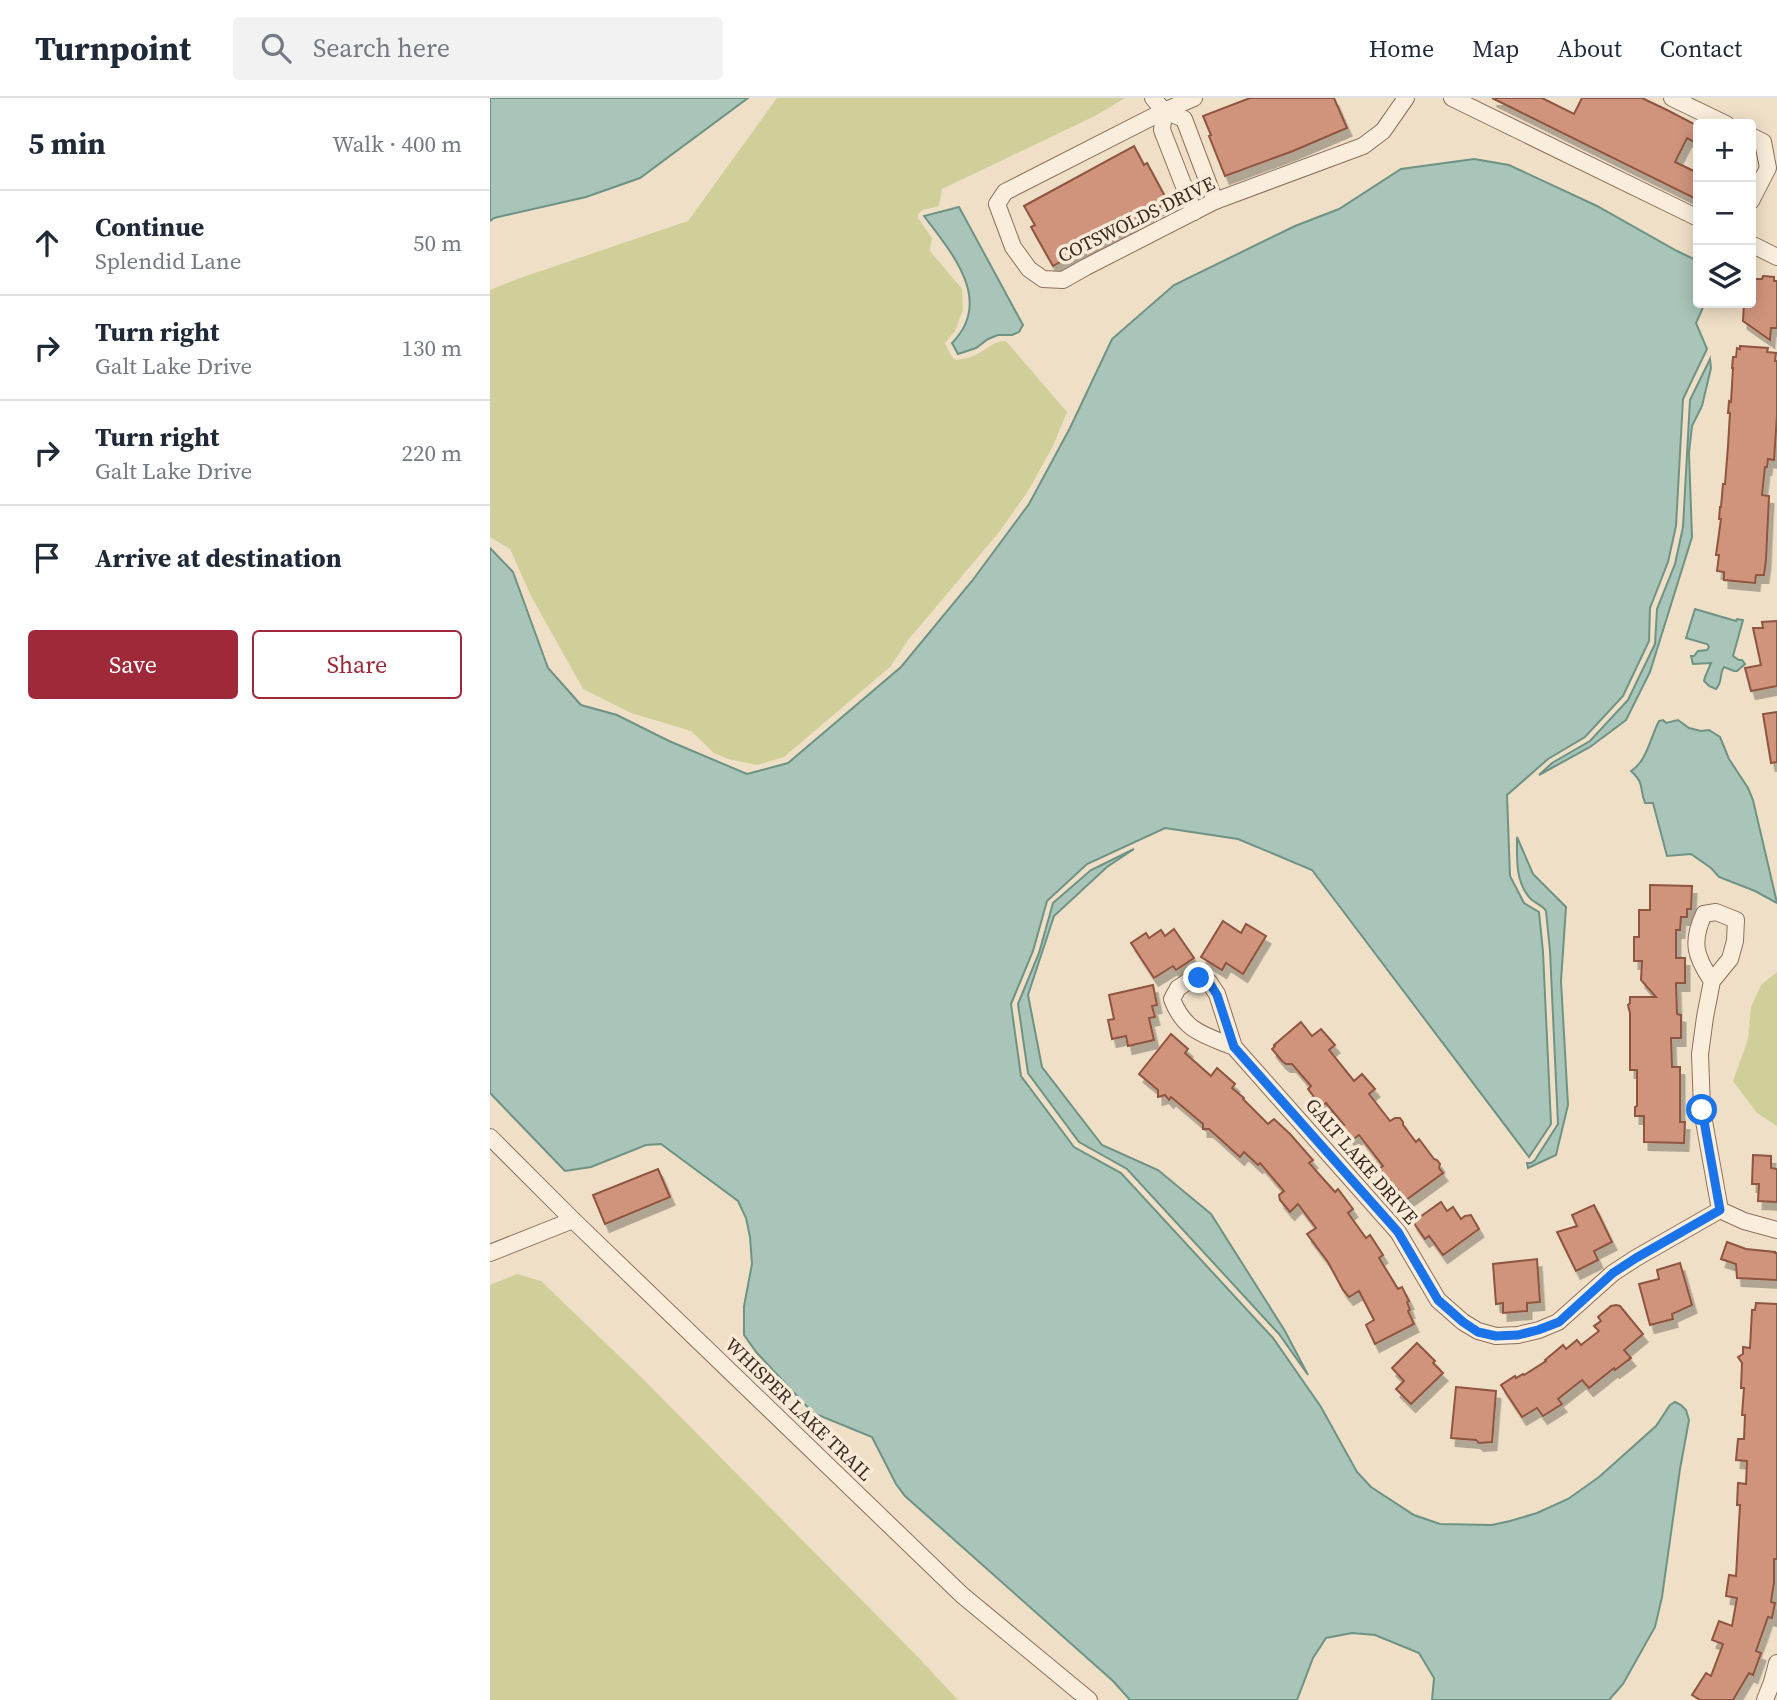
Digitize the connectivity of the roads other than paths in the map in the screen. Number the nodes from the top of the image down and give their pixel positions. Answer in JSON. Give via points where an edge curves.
{"nodes":[{"id":1,"x":1194,"y":98,"type":"edge"},
{"id":2,"x":1406,"y":98,"type":"edge"},
{"id":3,"x":1452,"y":98,"type":"edge"},
{"id":4,"x":1672,"y":98,"type":"edge"},
{"id":5,"x":1159,"y":104,"type":"edge"},
{"id":6,"x":1716,"y":119,"type":"edge"},
{"id":7,"x":1756,"y":138,"type":"edge"},
{"id":8,"x":1756,"y":191,"type":"edge"},
{"id":9,"x":1215,"y":201,"type":"junction"},
{"id":10,"x":1194,"y":212,"type":"junction"},
{"id":11,"x":1693,"y":216,"type":"edge"},
{"id":12,"x":1753,"y":245,"type":"edge"},
{"id":13,"x":1777,"y":257,"type":"edge"},
{"id":14,"x":1712,"y":981,"type":"dead end"},
{"id":15,"x":1234,"y":1047,"type":"junction"},
{"id":16,"x":490,"y":1137,"type":"edge"},
{"id":17,"x":1720,"y":1210,"type":"junction"},
{"id":18,"x":573,"y":1220,"type":"junction"},
{"id":19,"x":1777,"y":1230,"type":"edge"},
{"id":20,"x":490,"y":1253,"type":"edge"},
{"id":21,"x":1777,"y":1663,"type":"edge"},
{"id":22,"x":1089,"y":1700,"type":"edge"},
{"id":23,"x":1765,"y":1700,"type":"edge"}],
"edges":[{"from":1,"to":5,"type":"street","name":"COTSWOLDS DRIVE"},
{"from":2,"to":9,"type":"street","name":"COTSWOLDS DRIVE","via":[[1383,131],[1363,145]]},
{"from":3,"to":11,"type":"street"},
{"from":4,"to":6,"type":"street"},
{"from":5,"to":9,"type":"street","via":[[1184,119]]},
{"from":5,"to":10,"type":"street","via":[[1162,130]]},
{"from":5,"to":10,"type":"street","name":"COTSWOLDS DRIVE","via":[[1004,192],[998,204],[1013,247],[1029,269],[1043,279],[1063,280]]},
{"from":7,"to":8,"type":"street","via":[[1763,142],[1768,167]]},
{"from":9,"to":10,"type":"street","name":"COTSWOLDS DRIVE"},
{"from":12,"to":13,"type":"street"},
{"from":14,"to":17,"type":"street","via":[[1700,1054],[1701,1091]]},
{"from":15,"to":15,"type":"street","name":"GALT LAKE DRIVE","via":[[1186,1023],[1172,999],[1178,988],[1199,978],[1209,982]]},
{"from":15,"to":17,"type":"street","name":"GALT LAKE DRIVE","via":[[1398,1232],[1438,1300],[1478,1332],[1518,1335],[1559,1322],[1613,1273]]},
{"from":16,"to":18,"type":"street","name":"WHISPER LAKE TRAIL"},
{"from":17,"to":19,"type":"street"},
{"from":18,"to":20,"type":"street"},
{"from":18,"to":22,"type":"street","name":"WHISPER LAKE TRAIL","via":[[962,1595]]},
{"from":21,"to":23,"type":"street"}]}
